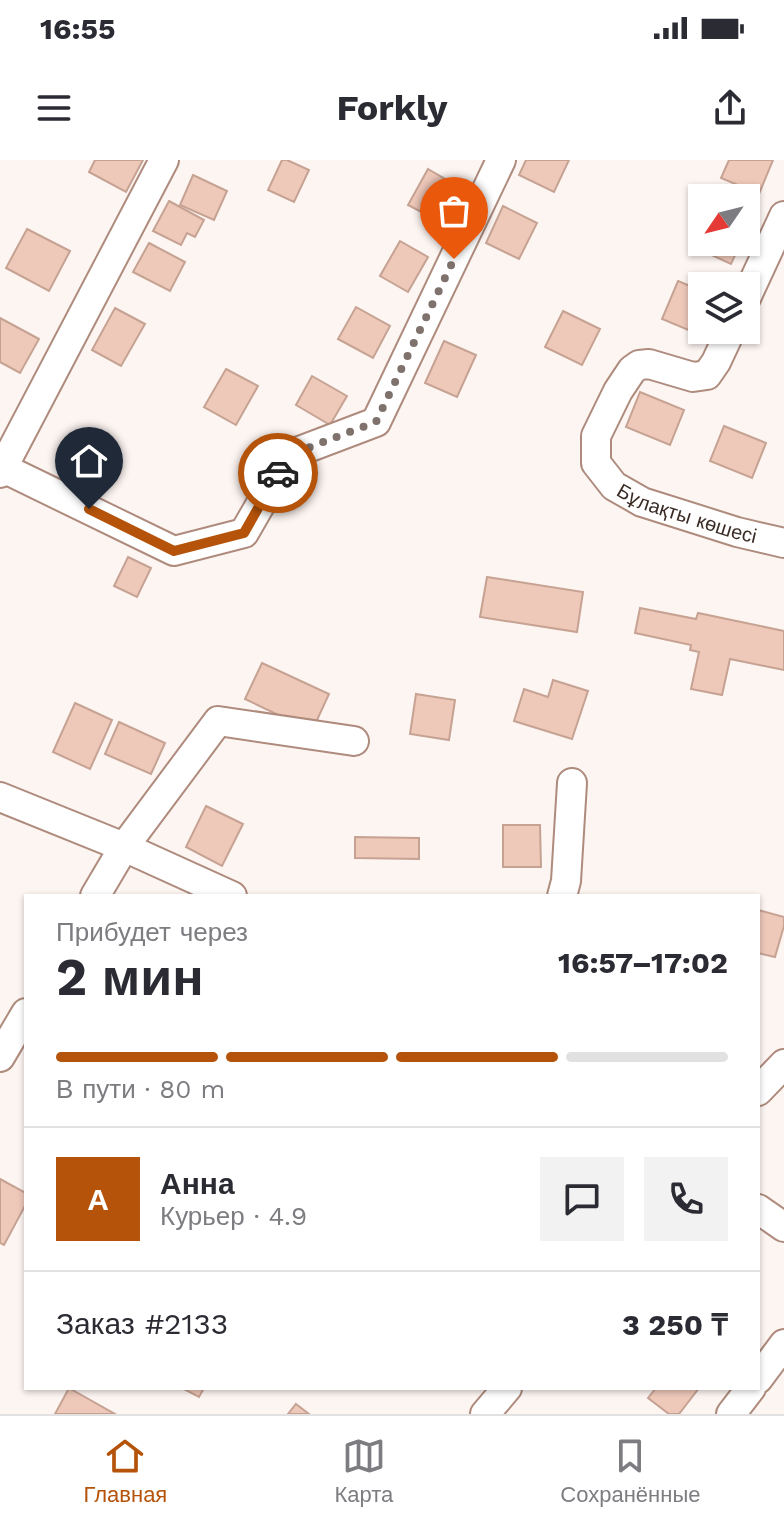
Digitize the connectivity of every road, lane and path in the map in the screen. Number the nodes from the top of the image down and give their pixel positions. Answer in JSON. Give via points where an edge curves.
{"nodes":[{"id":1,"x":164,"y":160,"type":"edge"},
{"id":2,"x":501,"y":160,"type":"edge"},
{"id":3,"x":784,"y":216,"type":"edge"},
{"id":4,"x":758,"y":272,"type":"edge"},
{"id":5,"x":724,"y":344,"type":"edge"},
{"id":6,"x":1,"y":471,"type":"edge"},
{"id":7,"x":784,"y":543,"type":"edge"},
{"id":8,"x":354,"y":741,"type":"dead end"},
{"id":9,"x":572,"y":783,"type":"dead end"},
{"id":10,"x":0,"y":797,"type":"edge"},
{"id":11,"x":124,"y":847,"type":"junction"},
{"id":12,"x":96,"y":894,"type":"edge"},
{"id":13,"x":228,"y":894,"type":"edge"},
{"id":14,"x":563,"y":894,"type":"edge"},
{"id":15,"x":24,"y":1016,"type":"edge"},
{"id":16,"x":0,"y":1057,"type":"edge"},
{"id":17,"x":784,"y":1064,"type":"edge"},
{"id":18,"x":760,"y":1089,"type":"edge"},
{"id":19,"x":760,"y":1210,"type":"edge"},
{"id":20,"x":784,"y":1227,"type":"edge"},
{"id":21,"x":784,"y":1344,"type":"edge"},
{"id":22,"x":760,"y":1376,"type":"edge"},
{"id":23,"x":505,"y":1390,"type":"edge"},
{"id":24,"x":749,"y":1390,"type":"edge"},
{"id":25,"x":485,"y":1414,"type":"edge"},
{"id":26,"x":731,"y":1414,"type":"edge"}],
"edges":[{"from":1,"to":6,"type":"street"},
{"from":2,"to":6,"type":"street","via":[[376,422],[289,455],[244,533],[174,551]]},
{"from":3,"to":4,"type":"street"},
{"from":5,"to":7,"type":"street","name":"Бұлақты көшесі","via":[[707,375],[693,377],[649,364],[632,370],[596,436],[596,463],[614,486],[642,502]]},
{"from":8,"to":11,"type":"street","via":[[218,721]]},
{"from":9,"to":14,"type":"street"},
{"from":10,"to":11,"type":"street"},
{"from":11,"to":12,"type":"street"},
{"from":11,"to":13,"type":"street"},
{"from":15,"to":16,"type":"street"},
{"from":17,"to":18,"type":"street"},
{"from":19,"to":20,"type":"street"},
{"from":21,"to":22,"type":"street"},
{"from":23,"to":25,"type":"street"},
{"from":24,"to":26,"type":"street"}]}
